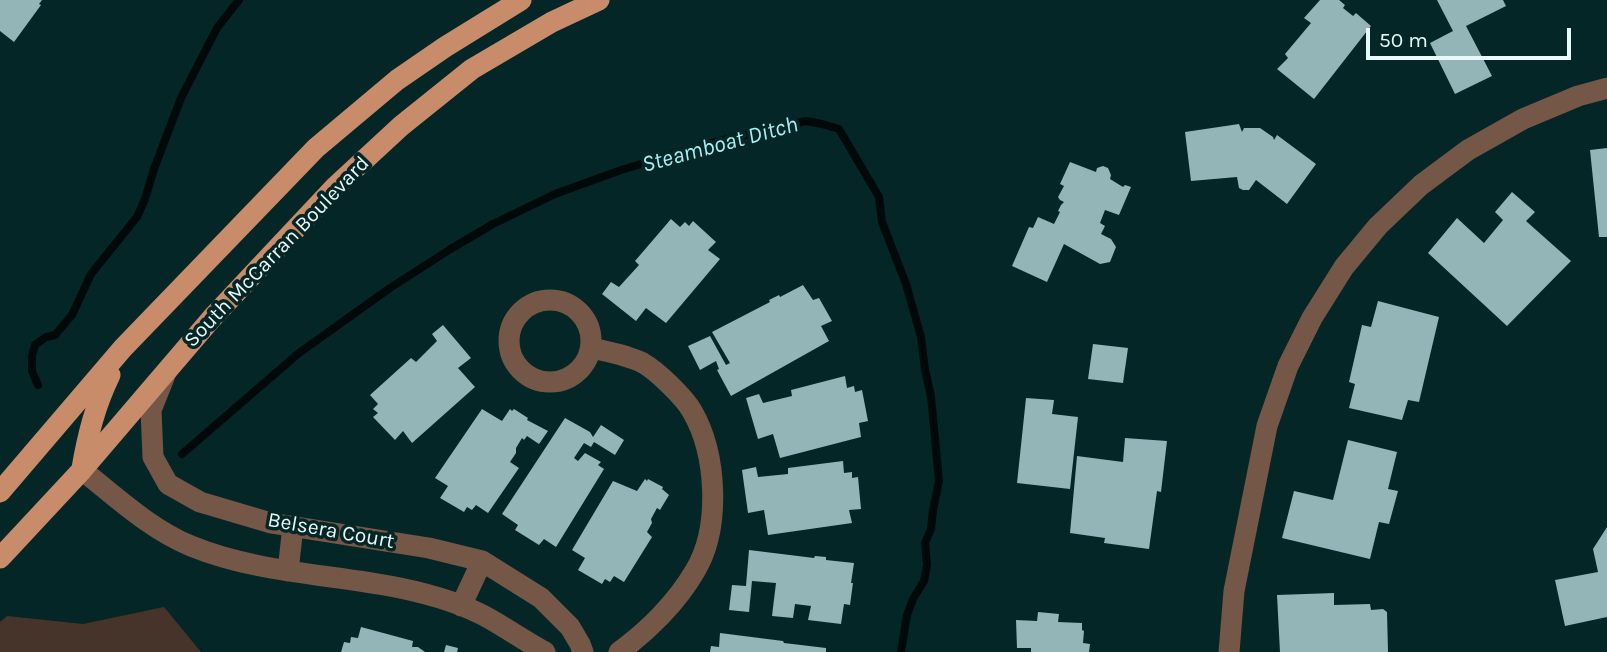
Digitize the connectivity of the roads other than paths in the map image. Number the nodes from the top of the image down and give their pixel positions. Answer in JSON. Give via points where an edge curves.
{"nodes":[{"id":1,"x":521,"y":0,"type":"edge"},
{"id":2,"x":599,"y":0,"type":"edge"},
{"id":3,"x":1607,"y":88,"type":"edge"},
{"id":4,"x":123,"y":348,"type":"junction"},
{"id":5,"x":592,"y":348,"type":"dead end"},
{"id":6,"x":167,"y":370,"type":"junction"},
{"id":7,"x":82,"y":470,"type":"junction"},
{"id":8,"x":0,"y":492,"type":"edge"},
{"id":9,"x":293,"y":526,"type":"junction"},
{"id":10,"x":0,"y":558,"type":"edge"},
{"id":11,"x":482,"y":561,"type":"junction"},
{"id":12,"x":288,"y":571,"type":"junction"},
{"id":13,"x":461,"y":606,"type":"junction"},
{"id":14,"x":545,"y":652,"type":"edge"},
{"id":15,"x":583,"y":652,"type":"edge"},
{"id":16,"x":619,"y":652,"type":"edge"},
{"id":17,"x":1228,"y":652,"type":"edge"}],
"edges":[{"from":1,"to":4,"type":"main road","name":"South McCarran Boulevard","via":[[397,80],[316,148]]},
{"from":2,"to":6,"type":"main road","name":"South McCarran Boulevard","via":[[472,69],[401,125],[300,223]]},
{"from":3,"to":17,"type":"street","via":[[1523,119],[1468,150],[1378,226],[1344,267],[1288,366],[1267,426],[1234,591]]},
{"from":4,"to":7,"type":"main road","via":[[98,400]]},
{"from":4,"to":8,"type":"main road","name":"South McCarran Boulevard"},
{"from":5,"to":16,"type":"street","via":[[644,364],[666,380],[692,411],[712,477],[708,542],[696,570],[639,637]]},
{"from":6,"to":7,"type":"main road","name":"South McCarran Boulevard"},
{"from":6,"to":9,"type":"street","name":"Belsera Court","via":[[151,410],[152,457],[168,484],[200,502]]},
{"from":7,"to":10,"type":"main road","name":"South McCarran Boulevard"},
{"from":7,"to":12,"type":"street","via":[[149,523],[188,545]]},
{"from":9,"to":11,"type":"street","name":"Belsera Court"},
{"from":9,"to":12,"type":"street"},
{"from":11,"to":13,"type":"street"},
{"from":11,"to":15,"type":"street","name":"Belsera Court","via":[[541,598],[570,627]]},
{"from":12,"to":13,"type":"street","via":[[401,589]]},
{"from":13,"to":14,"type":"street"}]}
